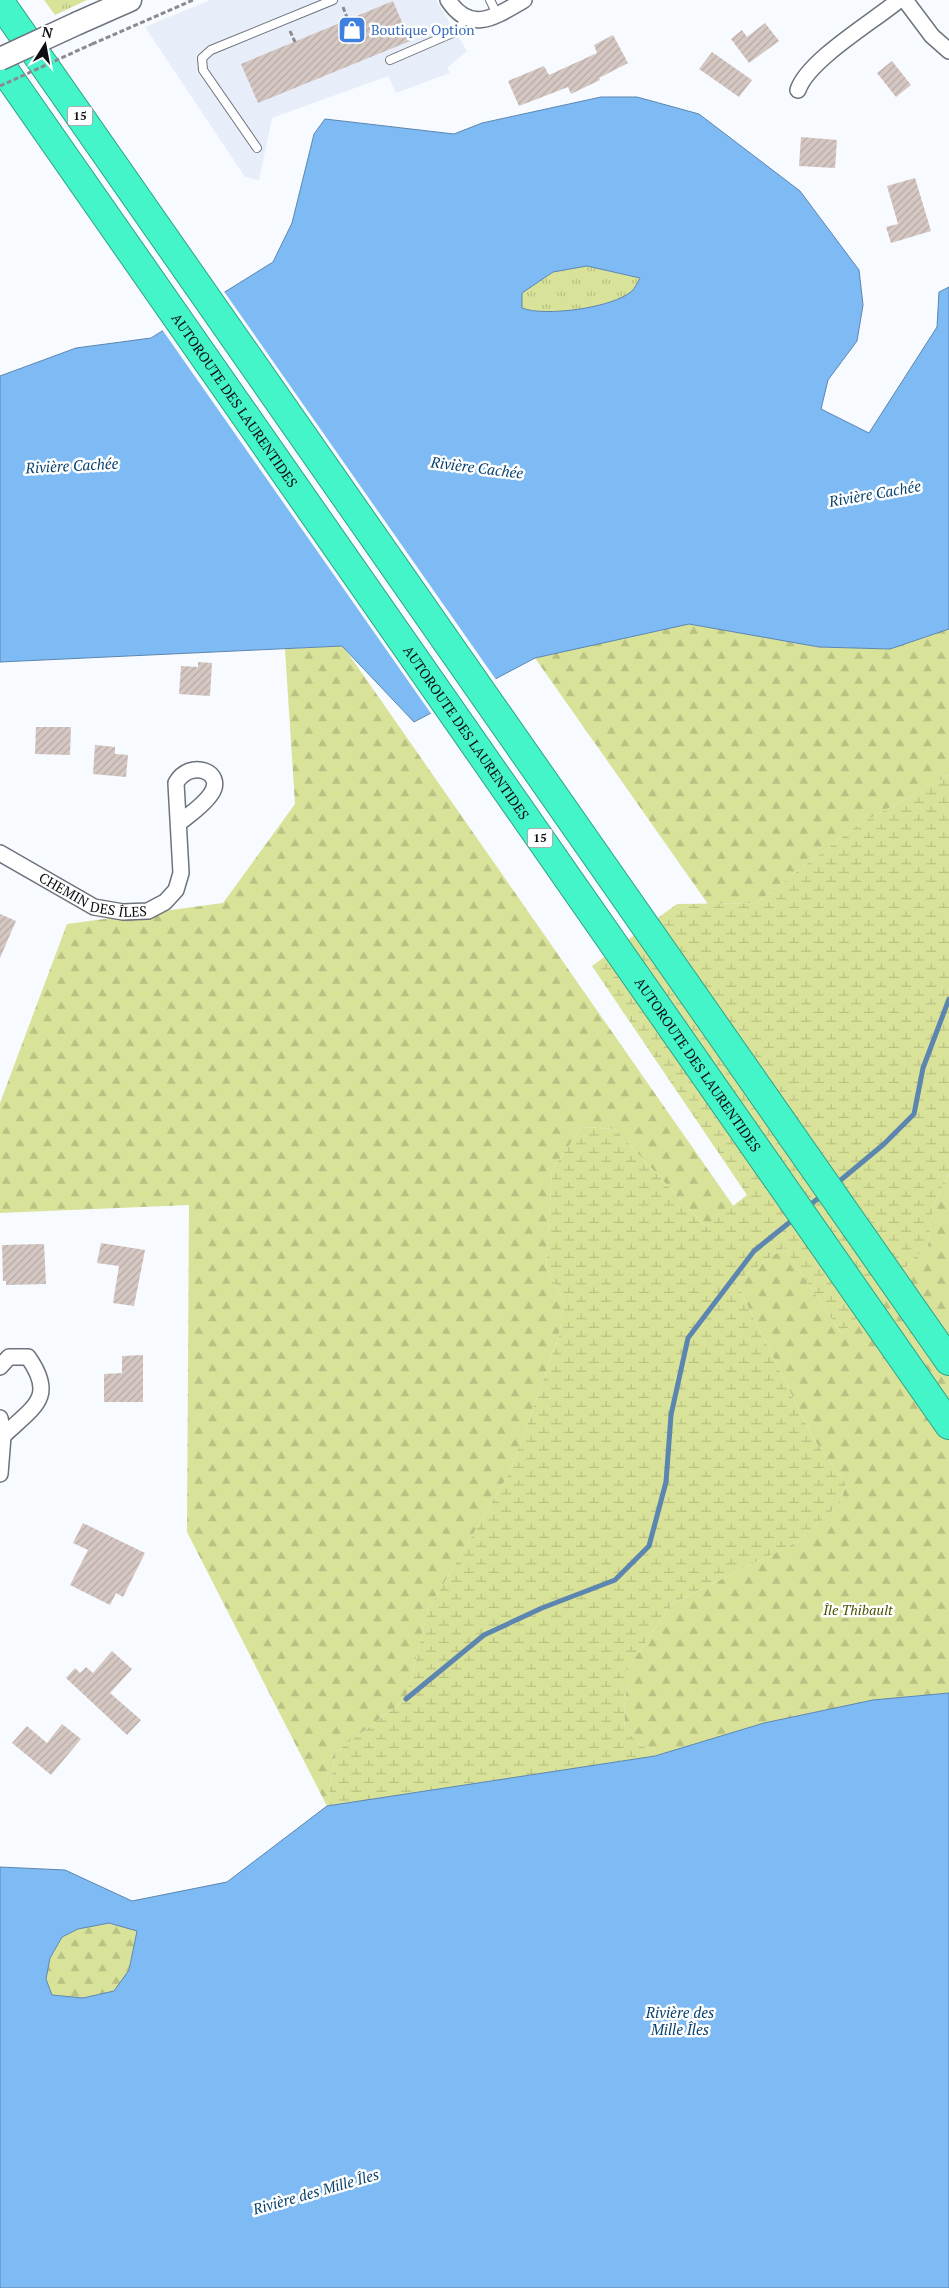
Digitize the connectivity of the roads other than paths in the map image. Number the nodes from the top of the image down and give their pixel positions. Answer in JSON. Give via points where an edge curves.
{"nodes":[{"id":1,"x":130,"y":0,"type":"edge"},
{"id":2,"x":333,"y":0,"type":"edge"},
{"id":3,"x":448,"y":0,"type":"edge"},
{"id":4,"x":490,"y":0,"type":"edge"},
{"id":5,"x":524,"y":0,"type":"edge"},
{"id":6,"x":899,"y":0,"type":"edge"},
{"id":7,"x":905,"y":0,"type":"edge"},
{"id":8,"x":0,"y":2,"type":"edge"},
{"id":9,"x":497,"y":14,"type":"junction"},
{"id":10,"x":466,"y":18,"type":"junction"},
{"id":11,"x":949,"y":51,"type":"edge"},
{"id":12,"x":0,"y":59,"type":"edge"},
{"id":13,"x":390,"y":60,"type":"dead end"},
{"id":14,"x":0,"y":64,"type":"edge"},
{"id":15,"x":798,"y":90,"type":"dead end"},
{"id":16,"x":257,"y":148,"type":"dead end"},
{"id":17,"x":179,"y":823,"type":"dead end"},
{"id":18,"x":0,"y":854,"type":"edge"},
{"id":19,"x":949,"y":1361,"type":"edge"},
{"id":20,"x":0,"y":1367,"type":"edge"},
{"id":21,"x":0,"y":1418,"type":"edge"},
{"id":22,"x":949,"y":1425,"type":"edge"},
{"id":23,"x":1,"y":1436,"type":"edge"},
{"id":24,"x":0,"y":1474,"type":"edge"}],
"edges":[{"from":1,"to":12,"type":"main road","bridge":true},
{"from":2,"to":16,"type":"lane","via":[[211,50],[202,58],[203,70]]},
{"from":3,"to":10,"type":"street"},
{"from":4,"to":9,"type":"lane"},
{"from":5,"to":9,"type":"street"},
{"from":6,"to":15,"type":"street","via":[[816,65]]},
{"from":7,"to":11,"type":"street","via":[[932,36]]},
{"from":8,"to":19,"type":"highway","number":"15"},
{"from":9,"to":10,"type":"street","via":[[481,20]]},
{"from":10,"to":13,"type":"lane","via":[[457,31]]},
{"from":14,"to":22,"type":"highway","name":"AUTOROUTE DES LAURENTIDES","number":"15"},
{"from":17,"to":18,"type":"street","name":"CHEMIN DES ÎLES","via":[[182,872],[176,890],[165,902],[148,911],[123,912],[94,907]]},
{"from":20,"to":23,"type":"street","via":[[10,1358],[28,1357],[39,1372],[43,1387],[38,1402]]},
{"from":21,"to":23,"type":"street"},
{"from":23,"to":24,"type":"street"}]}
